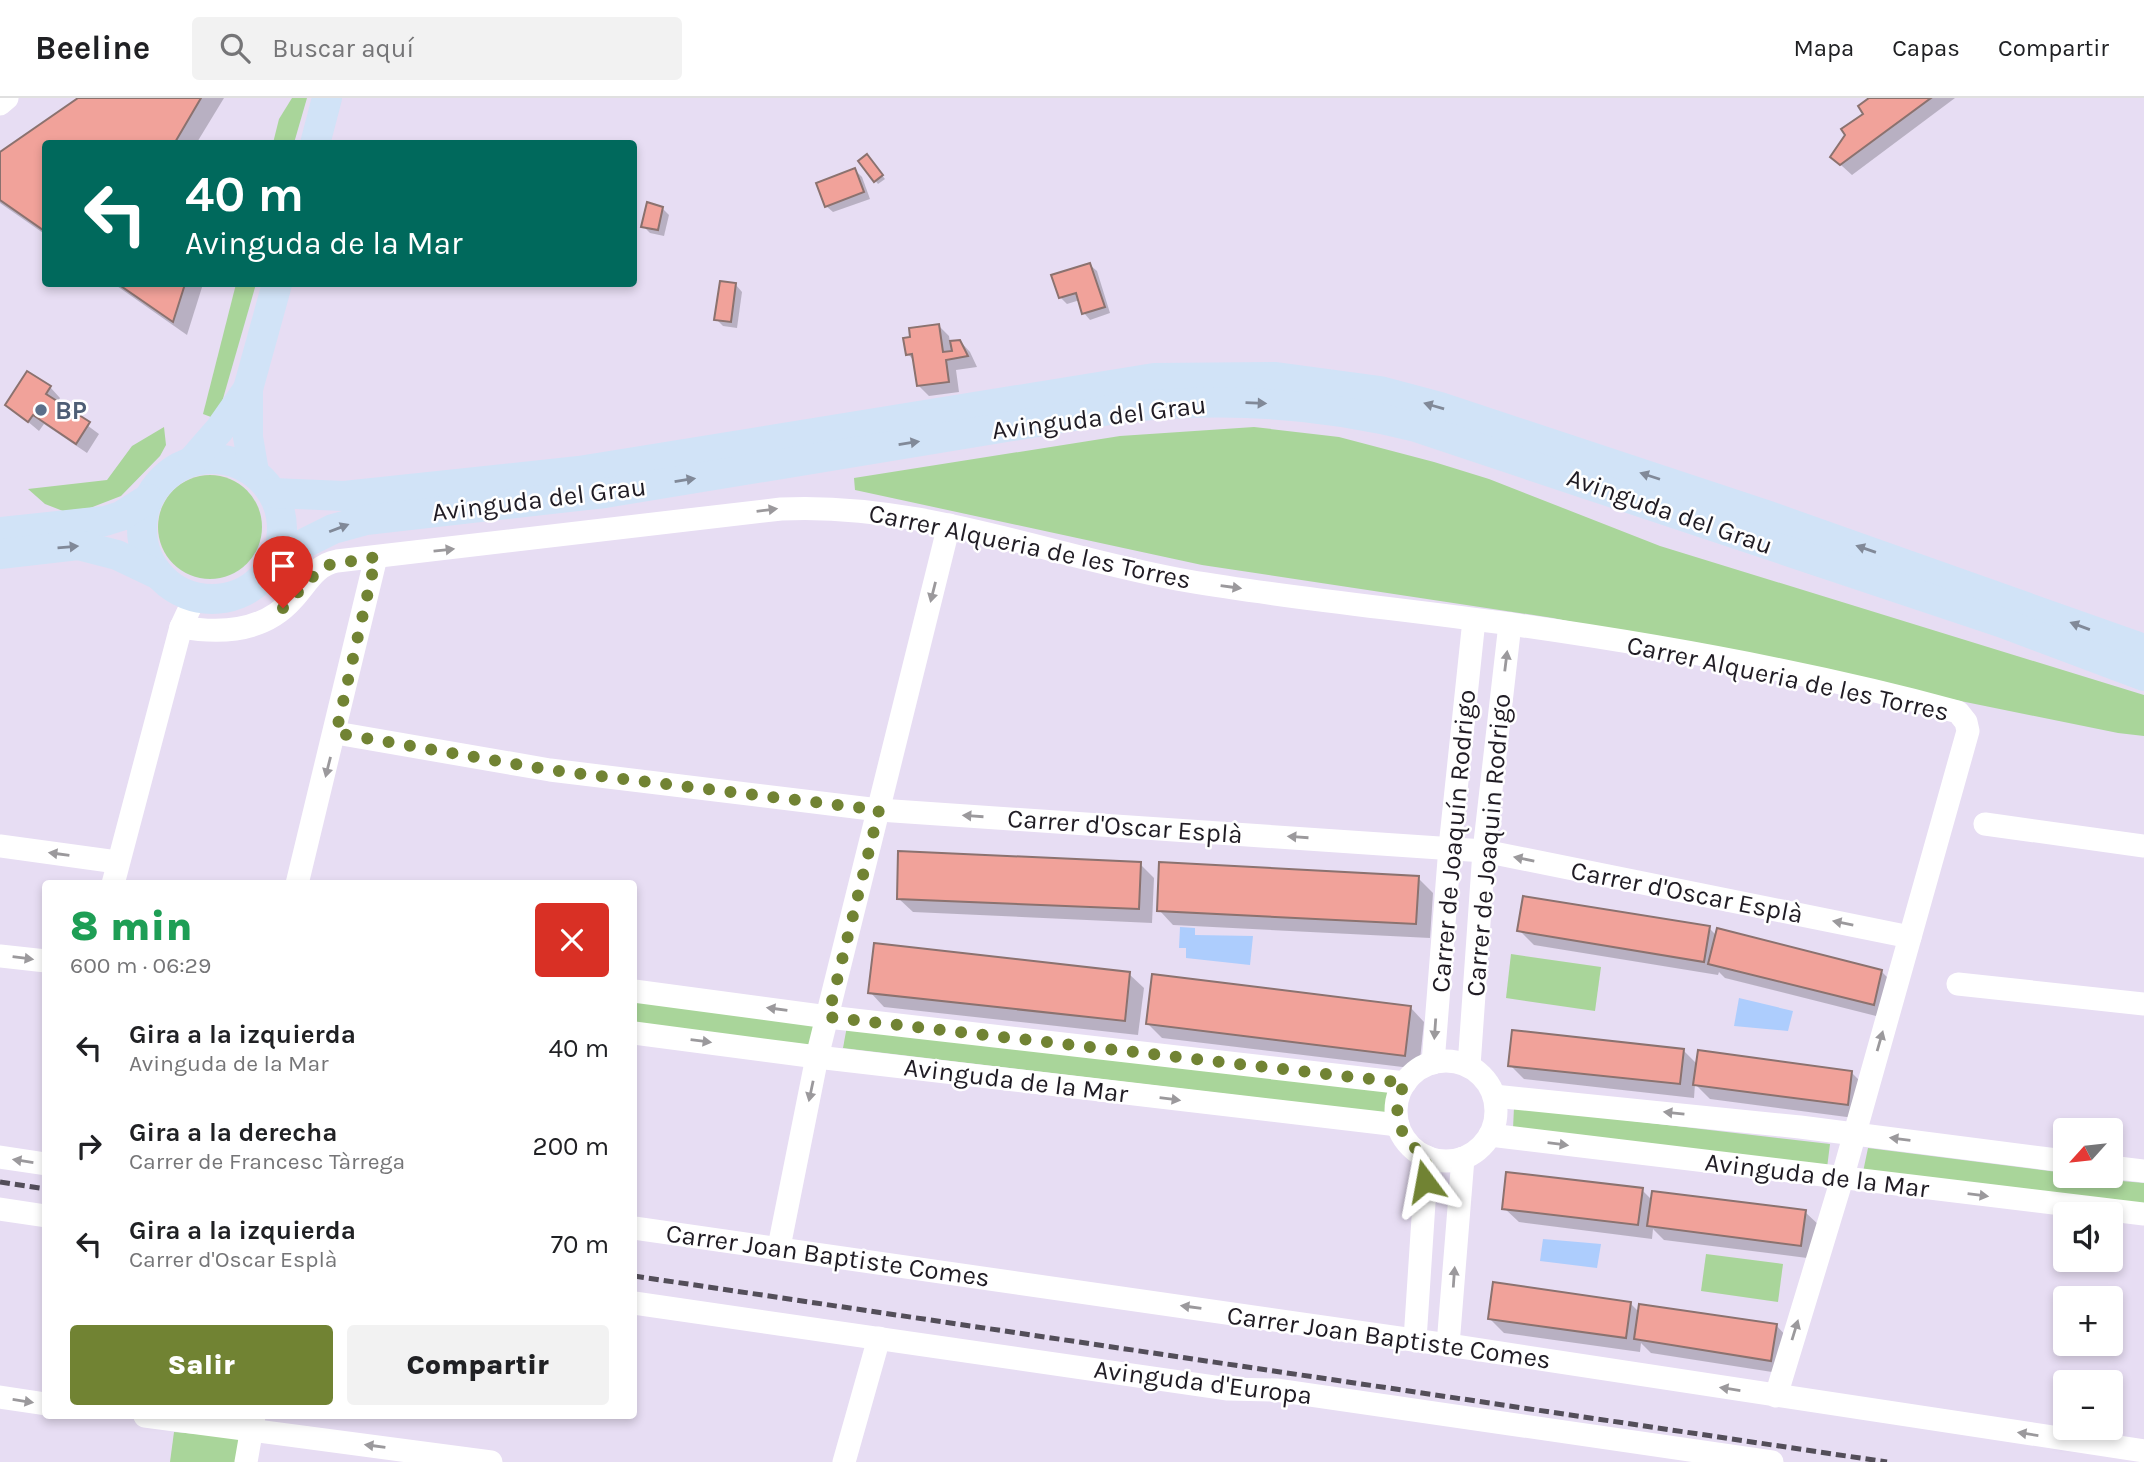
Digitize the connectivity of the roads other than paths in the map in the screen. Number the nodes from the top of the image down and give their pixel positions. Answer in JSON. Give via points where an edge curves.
{"nodes":[{"id":1,"x":7,"y":98,"type":"edge"},
{"id":2,"x":327,"y":98,"type":"edge"},
{"id":3,"x":0,"y":104,"type":"edge"},
{"id":4,"x":316,"y":140,"type":"edge"},
{"id":5,"x":276,"y":287,"type":"edge"},
{"id":6,"x":248,"y":388,"type":"junction"},
{"id":7,"x":193,"y":460,"type":"junction"},
{"id":8,"x":264,"y":483,"type":"junction"},
{"id":9,"x":148,"y":499,"type":"junction"},
{"id":10,"x":949,"y":525,"type":"junction"},
{"id":11,"x":0,"y":532,"type":"edge"},
{"id":12,"x":0,"y":554,"type":"edge"},
{"id":13,"x":277,"y":557,"type":"junction"},
{"id":14,"x":376,"y":557,"type":"junction"},
{"id":15,"x":159,"y":575,"type":"junction"},
{"id":16,"x":195,"y":597,"type":"junction"},
{"id":17,"x":1474,"y":620,"type":"junction"},
{"id":18,"x":1510,"y":624,"type":"junction"},
{"id":19,"x":181,"y":626,"type":"junction"},
{"id":20,"x":2144,"y":649,"type":"edge"},
{"id":21,"x":2144,"y":676,"type":"edge"},
{"id":22,"x":336,"y":733,"type":"junction"},
{"id":23,"x":879,"y":810,"type":"junction"},
{"id":24,"x":1985,"y":824,"type":"dead end"},
{"id":25,"x":0,"y":846,"type":"edge"},
{"id":26,"x":2144,"y":846,"type":"edge"},
{"id":27,"x":1450,"y":847,"type":"junction"},
{"id":28,"x":1484,"y":851,"type":"junction"},
{"id":29,"x":115,"y":873,"type":"edge"},
{"id":30,"x":299,"y":880,"type":"edge"},
{"id":31,"x":1910,"y":937,"type":"junction"},
{"id":32,"x":0,"y":956,"type":"edge"},
{"id":33,"x":42,"y":961,"type":"edge"},
{"id":34,"x":1958,"y":984,"type":"dead end"},
{"id":35,"x":637,"y":991,"type":"edge"},
{"id":36,"x":2144,"y":1004,"type":"edge"},
{"id":37,"x":828,"y":1017,"type":"junction"},
{"id":38,"x":637,"y":1033,"type":"edge"},
{"id":39,"x":817,"y":1058,"type":"junction"},
{"id":40,"x":1433,"y":1063,"type":"junction"},
{"id":41,"x":1469,"y":1066,"type":"junction"},
{"id":42,"x":1405,"y":1083,"type":"junction"},
{"id":43,"x":1494,"y":1096,"type":"junction"},
{"id":44,"x":1398,"y":1125,"type":"junction"},
{"id":45,"x":1854,"y":1134,"type":"junction"},
{"id":46,"x":1490,"y":1135,"type":"junction"},
{"id":47,"x":0,"y":1157,"type":"edge"},
{"id":48,"x":1427,"y":1157,"type":"junction"},
{"id":49,"x":1463,"y":1158,"type":"junction"},
{"id":50,"x":2053,"y":1159,"type":"edge"},
{"id":51,"x":42,"y":1163,"type":"edge"},
{"id":52,"x":2123,"y":1169,"type":"edge"},
{"id":53,"x":2144,"y":1171,"type":"edge"},
{"id":54,"x":1842,"y":1179,"type":"junction"},
{"id":55,"x":0,"y":1209,"type":"edge"},
{"id":56,"x":2144,"y":1214,"type":"edge"},
{"id":57,"x":42,"y":1215,"type":"edge"},
{"id":58,"x":637,"y":1228,"type":"edge"},
{"id":59,"x":779,"y":1247,"type":"junction"},
{"id":60,"x":637,"y":1303,"type":"edge"},
{"id":61,"x":879,"y":1338,"type":"junction"},
{"id":62,"x":1415,"y":1340,"type":"junction"},
{"id":63,"x":1448,"y":1345,"type":"junction"},
{"id":64,"x":1776,"y":1395,"type":"junction"},
{"id":65,"x":0,"y":1397,"type":"edge"},
{"id":66,"x":42,"y":1403,"type":"edge"},
{"id":67,"x":198,"y":1419,"type":"edge"},
{"id":68,"x":252,"y":1422,"type":"edge"},
{"id":69,"x":2144,"y":1451,"type":"edge"},
{"id":70,"x":246,"y":1462,"type":"edge"},
{"id":71,"x":491,"y":1462,"type":"edge"},
{"id":72,"x":844,"y":1462,"type":"edge"},
{"id":73,"x":1772,"y":1462,"type":"edge"}],
"edges":[{"from":1,"to":3,"type":"street"},
{"from":2,"to":4,"type":"main road"},
{"from":5,"to":6,"type":"main road"},
{"from":6,"to":7,"type":"main road"},
{"from":6,"to":8,"type":"main road","via":[[248,437]]},
{"from":7,"to":8,"type":"main road","via":[[218,458],[237,463]]},
{"from":7,"to":9,"type":"main road","via":[[169,473]]},
{"from":8,"to":13,"type":"main road","via":[[281,514],[283,536]]},
{"from":20,"to":8,"type":"main road","name":"Avinguda del Grau","one_way":true,"via":[[1766,515],[1440,407],[1380,391],[1276,377],[1154,378],[579,471],[344,496]]},
{"from":9,"to":11,"type":"main road","via":[[105,521]]},
{"from":9,"to":15,"type":"main road","via":[[142,538]]},
{"from":14,"to":10,"type":"street","name":"Carrer Alqueria de les Torres","one_way":true,"via":[[781,509],[855,509]]},
{"from":10,"to":17,"type":"street","name":"Carrer Alqueria de les Torres","one_way":true,"via":[[1187,580]]},
{"from":10,"to":23,"type":"street","one_way":true},
{"from":12,"to":15,"type":"main road","one_way":true,"via":[[78,545],[117,555]]},
{"from":13,"to":16,"type":"main road","via":[[267,574],[234,596],[215,600]]},
{"from":13,"to":21,"type":"main road","name":"Avinguda del Grau","one_way":true,"via":[[333,529],[366,520],[605,493],[1122,408],[1271,403],[1352,412],[1416,427],[2000,622]]},
{"from":14,"to":19,"type":"street","via":[[323,566],[290,602],[255,624],[217,632]]},
{"from":14,"to":22,"type":"street"},
{"from":15,"to":16,"type":"main road","via":[[175,589]]},
{"from":16,"to":19,"type":"street"},
{"from":17,"to":18,"type":"street","name":"Carrer Alqueria de les Torres"},
{"from":17,"to":27,"type":"street","name":"Carrer de Joaquín Rodrigo"},
{"from":28,"to":18,"type":"street","name":"Carrer de Joaquin Rodrigo","one_way":true},
{"from":18,"to":31,"type":"street","name":"Carrer Alqueria de les Torres","via":[[1762,667],[1958,712],[1968,731]]},
{"from":19,"to":29,"type":"street"},
{"from":22,"to":23,"type":"street","name":"Carrer d'Oscar Esplà","via":[[550,770]]},
{"from":22,"to":30,"type":"street","one_way":true},
{"from":27,"to":23,"type":"street","name":"Carrer d'Oscar Esplà","one_way":true},
{"from":23,"to":37,"type":"street"},
{"from":24,"to":26,"type":"street"},
{"from":29,"to":25,"type":"street","one_way":true},
{"from":27,"to":28,"type":"street","name":"Carrer d'Oscar Esplà"},
{"from":27,"to":40,"type":"street","name":"Carrer de Joaquín Rodrigo","one_way":true},
{"from":31,"to":28,"type":"street","name":"Carrer d'Oscar Esplà","one_way":true},
{"from":28,"to":41,"type":"street","name":"Carrer de Joaquin Rodrigo"},
{"from":45,"to":31,"type":"street","name":"Carrer Alqueria de les Torres","one_way":true},
{"from":32,"to":33,"type":"street","one_way":true},
{"from":34,"to":36,"type":"street"},
{"from":37,"to":35,"type":"street","name":"Avinguda de la Mar","one_way":true},
{"from":37,"to":39,"type":"street"},
{"from":37,"to":42,"type":"street","name":"Avinguda de la Mar"},
{"from":38,"to":39,"type":"street","name":"Avinguda de la Mar","one_way":true},
{"from":39,"to":44,"type":"street","name":"Avinguda de la Mar","one_way":true},
{"from":39,"to":59,"type":"street","one_way":true},
{"from":40,"to":41,"type":"street"},
{"from":40,"to":42,"type":"street"},
{"from":41,"to":43,"type":"street"},
{"from":42,"to":44,"type":"street","via":[[1397,1101]]},
{"from":45,"to":43,"type":"street","name":"Avinguda de la Mar","one_way":true},
{"from":43,"to":46,"type":"street","via":[[1496,1117]]},
{"from":44,"to":48,"type":"street","via":[[1414,1149]]},
{"from":50,"to":45,"type":"street","name":"Avinguda de la Mar","one_way":true},
{"from":45,"to":54,"type":"street","name":"Carrer Alqueria de les Torres"},
{"from":46,"to":49,"type":"street"},
{"from":46,"to":54,"type":"street","name":"Avinguda de la Mar","one_way":true},
{"from":51,"to":47,"type":"street","one_way":true},
{"from":48,"to":49,"type":"street"},
{"from":48,"to":62,"type":"street"},
{"from":63,"to":49,"type":"street","one_way":true},
{"from":52,"to":53,"type":"street"},
{"from":54,"to":56,"type":"street","name":"Avinguda de la Mar","one_way":true},
{"from":64,"to":54,"type":"street","name":"Carrer Alqueria de les Torres","one_way":true},
{"from":55,"to":57,"type":"street"},
{"from":58,"to":59,"type":"street","name":"Carrer Joan Baptiste Comes"},
{"from":62,"to":59,"type":"street","name":"Carrer Joan Baptiste Comes","one_way":true},
{"from":60,"to":61,"type":"street","name":"Avinguda d'Europa"},
{"from":61,"to":72,"type":"street"},
{"from":61,"to":73,"type":"street","name":"Avinguda d'Europa","via":[[1228,1390],[1276,1390]]},
{"from":62,"to":63,"type":"street","name":"Carrer Joan Baptiste Comes"},
{"from":64,"to":63,"type":"street","name":"Carrer Joan Baptiste Comes","one_way":true},
{"from":69,"to":64,"type":"street","name":"Carrer Joan Baptiste Comes","one_way":true},
{"from":65,"to":66,"type":"street","one_way":true},
{"from":67,"to":68,"type":"street"},
{"from":68,"to":70,"type":"street"},
{"from":71,"to":68,"type":"street","one_way":true}]}
